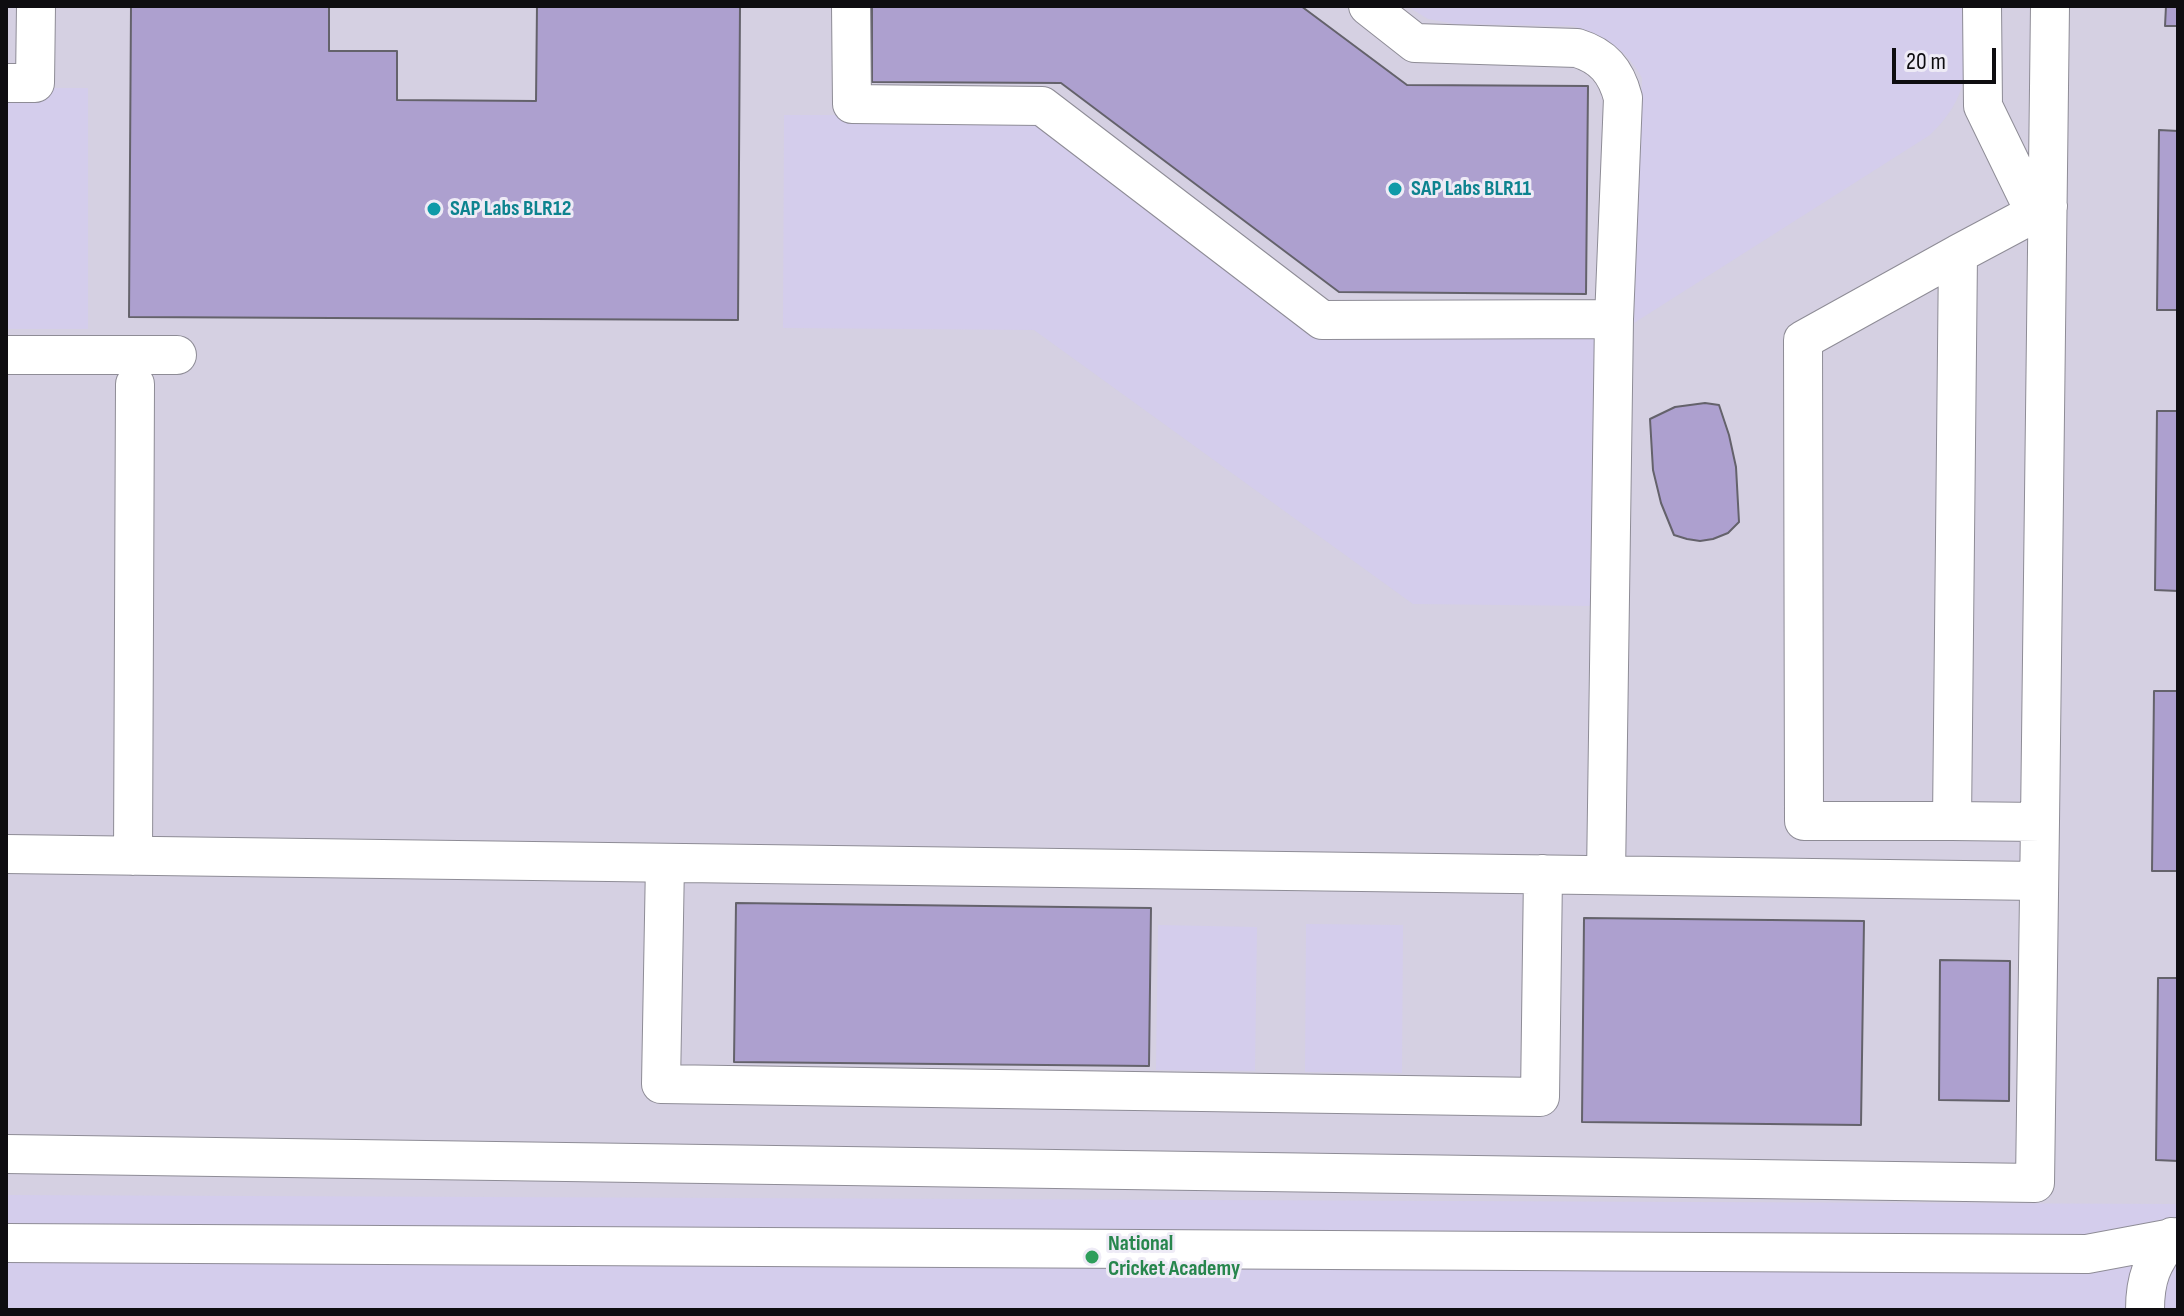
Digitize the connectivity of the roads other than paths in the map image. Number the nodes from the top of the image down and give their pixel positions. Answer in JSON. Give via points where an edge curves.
{"nodes":[{"id":1,"x":36,"y":6,"type":"edge"},
{"id":2,"x":851,"y":6,"type":"edge"},
{"id":3,"x":1368,"y":6,"type":"edge"},
{"id":4,"x":1982,"y":6,"type":"edge"},
{"id":5,"x":2050,"y":6,"type":"edge"},
{"id":6,"x":6,"y":83,"type":"edge"},
{"id":7,"x":2041,"y":210,"type":"junction"},
{"id":8,"x":1958,"y":254,"type":"junction"},
{"id":9,"x":1614,"y":319,"type":"junction"},
{"id":10,"x":6,"y":355,"type":"edge"},
{"id":11,"x":177,"y":355,"type":"dead end"},
{"id":12,"x":135,"y":384,"type":"dead end"},
{"id":13,"x":1952,"y":821,"type":"junction"},
{"id":14,"x":2040,"y":822,"type":"junction"},
{"id":15,"x":6,"y":854,"type":"edge"},
{"id":16,"x":133,"y":856,"type":"junction"},
{"id":17,"x":665,"y":863,"type":"junction"},
{"id":18,"x":1543,"y":874,"type":"junction"},
{"id":19,"x":1606,"y":875,"type":"junction"},
{"id":20,"x":2039,"y":881,"type":"junction"},
{"id":21,"x":6,"y":1154,"type":"edge"},
{"id":22,"x":2175,"y":1237,"type":"edge"},
{"id":23,"x":6,"y":1243,"type":"edge"},
{"id":24,"x":2145,"y":1310,"type":"edge"}],
"edges":[{"from":1,"to":6,"type":"lane","via":[[35,83]]},
{"from":2,"to":9,"type":"lane","via":[[852,104],[1042,106],[1322,320]]},
{"from":3,"to":9,"type":"lane","via":[[1415,43],[1577,48],[1614,72],[1623,98]]},
{"from":4,"to":7,"type":"lane","via":[[1983,106]]},
{"from":5,"to":7,"type":"lane"},
{"from":7,"to":8,"type":"lane"},
{"from":7,"to":14,"type":"lane"},
{"from":8,"to":13,"type":"lane"},
{"from":8,"to":13,"type":"lane","via":[[1803,340],[1804,821]]},
{"from":9,"to":19,"type":"lane"},
{"from":10,"to":11,"type":"lane"},
{"from":12,"to":16,"type":"lane"},
{"from":13,"to":14,"type":"lane"},
{"from":14,"to":20,"type":"lane"},
{"from":15,"to":16,"type":"lane"},
{"from":16,"to":17,"type":"lane"},
{"from":17,"to":18,"type":"lane"},
{"from":17,"to":18,"type":"lane","via":[[661,1084],[1508,1097],[1540,1097]]},
{"from":18,"to":19,"type":"lane"},
{"from":19,"to":20,"type":"lane"},
{"from":20,"to":21,"type":"lane","via":[[2035,1183]]},
{"from":22,"to":23,"type":"lane","via":[[2087,1254]]},
{"from":22,"to":24,"type":"lane","via":[[2150,1271]]}]}
